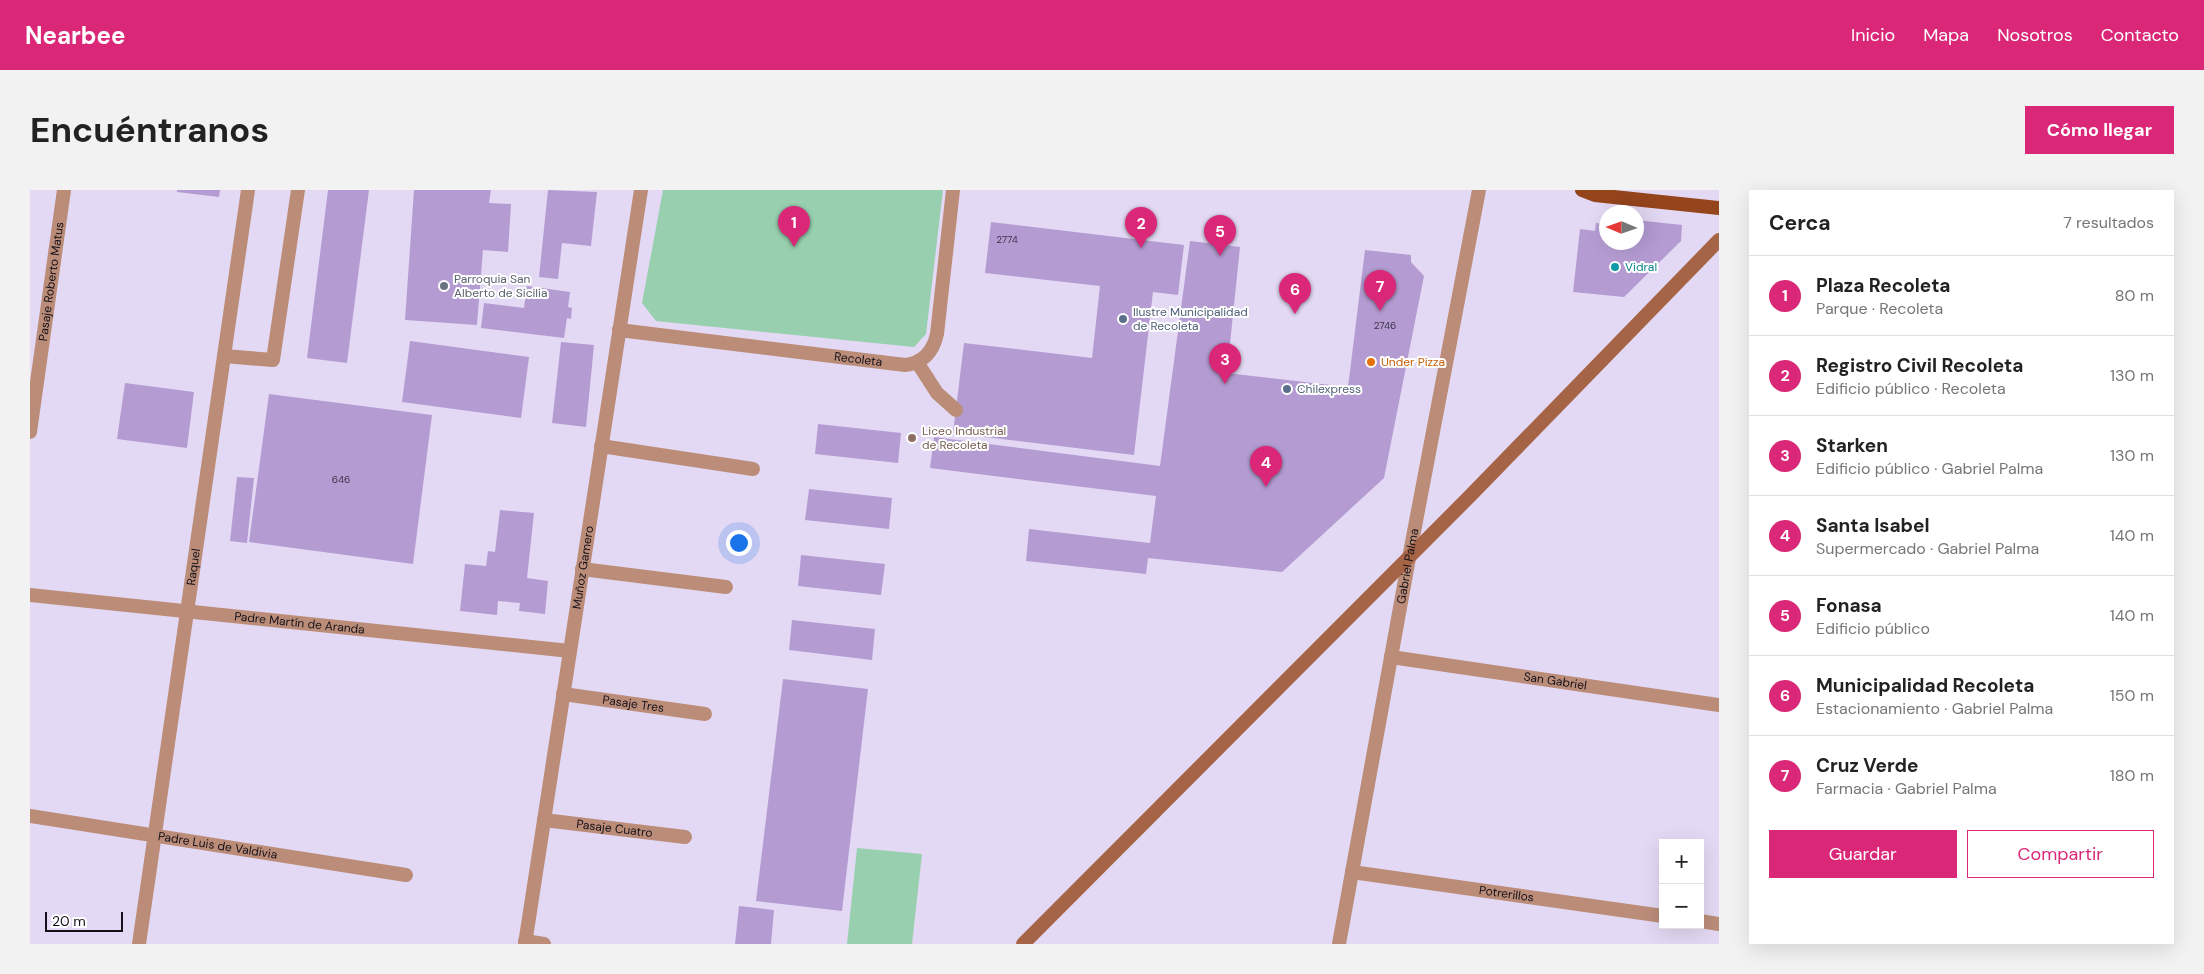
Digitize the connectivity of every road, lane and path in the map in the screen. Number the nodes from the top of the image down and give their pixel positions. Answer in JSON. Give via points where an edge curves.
{"nodes":[{"id":1,"x":64,"y":190,"type":"edge"},
{"id":2,"x":248,"y":190,"type":"edge"},
{"id":3,"x":298,"y":190,"type":"edge"},
{"id":4,"x":641,"y":190,"type":"edge"},
{"id":5,"x":953,"y":190,"type":"edge"},
{"id":6,"x":1479,"y":190,"type":"edge"},
{"id":7,"x":1582,"y":190,"type":"edge"},
{"id":8,"x":1719,"y":208,"type":"edge"},
{"id":9,"x":1719,"y":240,"type":"edge"},
{"id":10,"x":619,"y":330,"type":"junction"},
{"id":11,"x":224,"y":356,"type":"junction"},
{"id":12,"x":917,"y":362,"type":"junction"},
{"id":13,"x":956,"y":410,"type":"dead end"},
{"id":14,"x":30,"y":432,"type":"edge"},
{"id":15,"x":601,"y":446,"type":"junction"},
{"id":16,"x":754,"y":469,"type":"dead end"},
{"id":17,"x":1409,"y":558,"type":"junction"},
{"id":18,"x":582,"y":569,"type":"junction"},
{"id":19,"x":726,"y":587,"type":"dead end"},
{"id":20,"x":30,"y":596,"type":"edge"},
{"id":21,"x":187,"y":612,"type":"junction"},
{"id":22,"x":570,"y":651,"type":"junction"},
{"id":23,"x":1391,"y":657,"type":"junction"},
{"id":24,"x":563,"y":694,"type":"junction"},
{"id":25,"x":1719,"y":705,"type":"edge"},
{"id":26,"x":705,"y":714,"type":"dead end"},
{"id":27,"x":30,"y":816,"type":"edge"},
{"id":28,"x":544,"y":820,"type":"junction"},
{"id":29,"x":154,"y":836,"type":"junction"},
{"id":30,"x":685,"y":837,"type":"dead end"},
{"id":31,"x":1352,"y":872,"type":"junction"},
{"id":32,"x":406,"y":875,"type":"dead end"},
{"id":33,"x":1659,"y":915,"type":"edge"},
{"id":34,"x":1704,"y":922,"type":"edge"},
{"id":35,"x":1719,"y":924,"type":"edge"},
{"id":36,"x":525,"y":943,"type":"edge"},
{"id":37,"x":139,"y":944,"type":"edge"},
{"id":38,"x":544,"y":944,"type":"edge"},
{"id":39,"x":1023,"y":944,"type":"edge"},
{"id":40,"x":1339,"y":944,"type":"edge"}],
"edges":[{"from":1,"to":14,"type":"street","name":"Pasaje Roberto Matus"},
{"from":2,"to":11,"type":"street","name":"Raquel"},
{"from":3,"to":11,"type":"street","via":[[273,360]]},
{"from":4,"to":10,"type":"street","name":"Muñoz Gamero"},
{"from":5,"to":12,"type":"street","via":[[937,334],[932,350]]},
{"from":6,"to":17,"type":"street","name":"Gabriel Palma"},
{"from":7,"to":8,"type":"main road","via":[[1595,195]]},
{"from":9,"to":17,"type":"main road"},
{"from":10,"to":12,"type":"street","name":"Recoleta","via":[[905,365]]},
{"from":10,"to":15,"type":"street","name":"Muñoz Gamero"},
{"from":11,"to":21,"type":"street","name":"Raquel"},
{"from":12,"to":13,"type":"street","via":[[936,393]]},
{"from":15,"to":16,"type":"street"},
{"from":15,"to":18,"type":"street","name":"Muñoz Gamero"},
{"from":17,"to":23,"type":"street","name":"Gabriel Palma"},
{"from":17,"to":39,"type":"main road"},
{"from":18,"to":19,"type":"street"},
{"from":18,"to":22,"type":"street","name":"Muñoz Gamero"},
{"from":20,"to":21,"type":"street","name":"Padre Martín de Aranda"},
{"from":21,"to":22,"type":"street","name":"Padre Martín de Aranda"},
{"from":21,"to":29,"type":"street","name":"Raquel"},
{"from":22,"to":24,"type":"street","name":"Muñoz Gamero"},
{"from":23,"to":25,"type":"street","name":"San Gabriel"},
{"from":23,"to":31,"type":"street","name":"Gabriel Palma"},
{"from":24,"to":26,"type":"street","name":"Pasaje Tres"},
{"from":24,"to":28,"type":"street","name":"Muñoz Gamero"},
{"from":27,"to":29,"type":"street","name":"Padre Luis de Valdivia"},
{"from":28,"to":30,"type":"street","name":"Pasaje Cuatro"},
{"from":28,"to":36,"type":"street","name":"Muñoz Gamero"},
{"from":29,"to":32,"type":"street","name":"Padre Luis de Valdivia"},
{"from":29,"to":37,"type":"street","name":"Raquel"},
{"from":31,"to":33,"type":"street","name":"Potrerillos"},
{"from":31,"to":40,"type":"street","name":"Gabriel Palma"},
{"from":34,"to":35,"type":"street"},
{"from":36,"to":38,"type":"street"}]}
